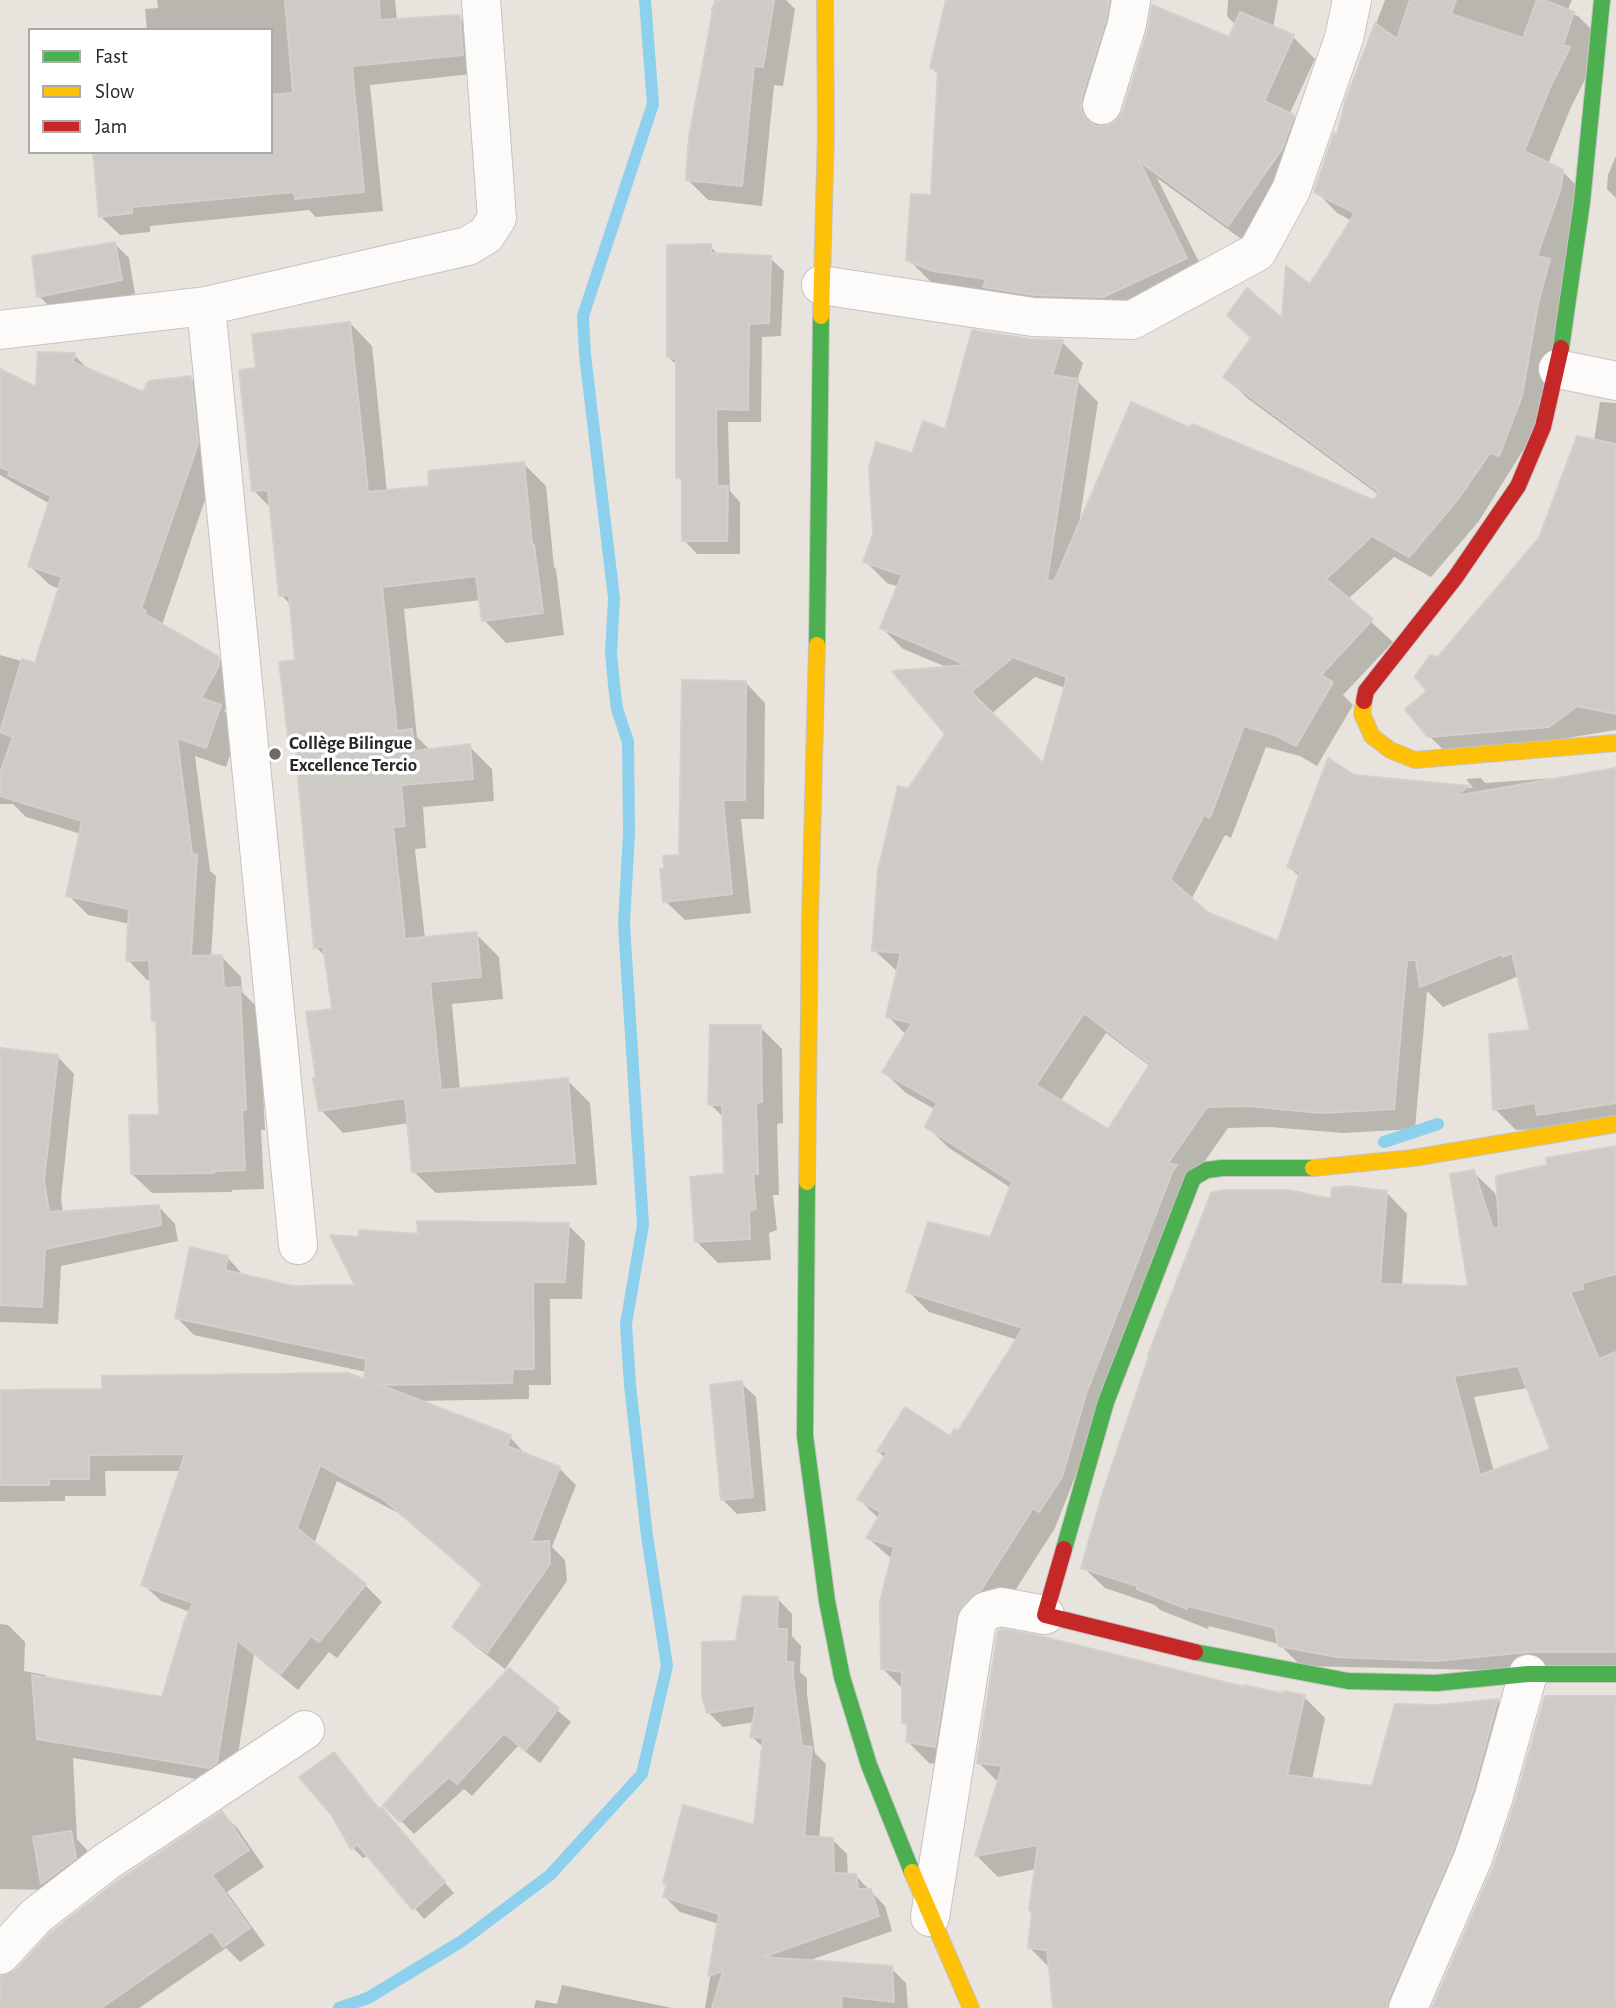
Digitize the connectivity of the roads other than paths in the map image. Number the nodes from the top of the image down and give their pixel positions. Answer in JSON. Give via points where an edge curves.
{"nodes":[{"id":1,"x":481,"y":0,"type":"edge"},
{"id":2,"x":825,"y":0,"type":"edge"},
{"id":3,"x":1131,"y":0,"type":"edge"},
{"id":4,"x":1352,"y":0,"type":"edge"},
{"id":5,"x":1602,"y":0,"type":"edge"},
{"id":6,"x":1102,"y":105,"type":"dead end"},
{"id":7,"x":821,"y":285,"type":"junction"},
{"id":8,"x":206,"y":306,"type":"junction"},
{"id":9,"x":0,"y":330,"type":"edge"},
{"id":10,"x":1558,"y":369,"type":"junction"},
{"id":11,"x":1616,"y":381,"type":"edge"},
{"id":12,"x":1616,"y":743,"type":"edge"},
{"id":13,"x":1616,"y":1124,"type":"edge"},
{"id":14,"x":298,"y":1245,"type":"dead end"},
{"id":15,"x":1045,"y":1615,"type":"junction"},
{"id":16,"x":1528,"y":1674,"type":"junction"},
{"id":17,"x":1616,"y":1674,"type":"edge"},
{"id":18,"x":305,"y":1730,"type":"dead end"},
{"id":19,"x":930,"y":1917,"type":"junction"},
{"id":20,"x":0,"y":1955,"type":"edge"},
{"id":21,"x":971,"y":2008,"type":"edge"},
{"id":22,"x":1408,"y":2008,"type":"edge"}],
"edges":[{"from":1,"to":8,"type":"street","via":[[497,218],[486,235],[468,246]]},
{"from":2,"to":7,"type":"street"},
{"from":3,"to":6,"type":"street"},
{"from":4,"to":7,"type":"street","via":[[1344,38],[1291,190],[1258,252],[1132,320],[1033,317]]},
{"from":5,"to":10,"type":"street","via":[[1582,202]]},
{"from":7,"to":19,"type":"street","via":[[805,1436],[842,1677],[869,1765]]},
{"from":8,"to":9,"type":"street"},
{"from":8,"to":14,"type":"street"},
{"from":10,"to":11,"type":"street"},
{"from":10,"to":12,"type":"street","via":[[1543,427],[1518,486],[1455,578],[1366,691],[1362,714],[1372,736],[1415,760]]},
{"from":13,"to":15,"type":"street","via":[[1413,1158],[1308,1168],[1222,1168],[1194,1178],[1106,1402]]},
{"from":15,"to":16,"type":"street","via":[[1172,1648],[1348,1681],[1436,1683]]},
{"from":15,"to":19,"type":"street","via":[[1001,1607],[986,1611],[977,1621]]},
{"from":16,"to":17,"type":"street"},
{"from":16,"to":22,"type":"street","via":[[1473,1858]]},
{"from":18,"to":20,"type":"street","via":[[106,1862],[36,1916]]},
{"from":19,"to":21,"type":"street"}]}
